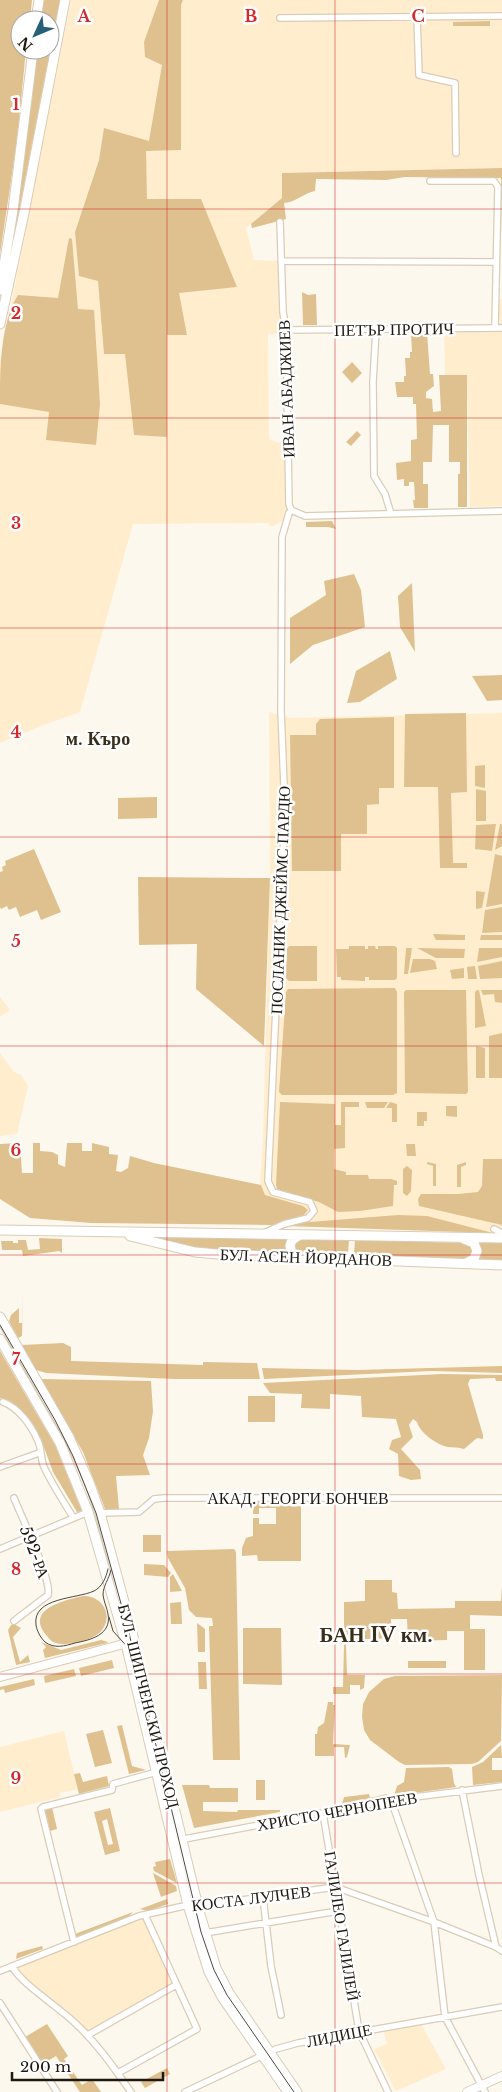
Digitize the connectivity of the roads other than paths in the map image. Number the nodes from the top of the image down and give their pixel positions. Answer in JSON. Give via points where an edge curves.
{"nodes":[{"id":1,"x":64,"y":0,"type":"edge"},
{"id":2,"x":502,"y":16,"type":"edge"},
{"id":3,"x":280,"y":18,"type":"dead end"},
{"id":4,"x":417,"y":18,"type":"junction"},
{"id":5,"x":32,"y":60,"type":"edge"},
{"id":6,"x":456,"y":153,"type":"dead end"},
{"id":7,"x":430,"y":181,"type":"dead end"},
{"id":8,"x":280,"y":222,"type":"dead end"},
{"id":9,"x":281,"y":261,"type":"junction"},
{"id":10,"x":496,"y":262,"type":"junction"},
{"id":11,"x":0,"y":290,"type":"edge"},
{"id":12,"x":0,"y":324,"type":"edge"},
{"id":13,"x":495,"y":328,"type":"junction"},
{"id":14,"x":502,"y":328,"type":"edge"},
{"id":15,"x":376,"y":329,"type":"junction"},
{"id":16,"x":286,"y":330,"type":"junction"},
{"id":17,"x":502,"y":511,"type":"edge"},
{"id":18,"x":289,"y":513,"type":"dead end"},
{"id":19,"x":391,"y":514,"type":"junction"},
{"id":20,"x":494,"y":1229,"type":"dead end"},
{"id":21,"x":0,"y":1230,"type":"edge"},
{"id":22,"x":113,"y":1232,"type":"junction"},
{"id":23,"x":273,"y":1232,"type":"junction"},
{"id":24,"x":502,"y":1233,"type":"edge"},
{"id":25,"x":300,"y":1235,"type":"junction"},
{"id":26,"x":463,"y":1238,"type":"junction"},
{"id":27,"x":502,"y":1238,"type":"edge"},
{"id":28,"x":300,"y":1258,"type":"junction"},
{"id":29,"x":463,"y":1264,"type":"junction"},
{"id":30,"x":502,"y":1265,"type":"edge"},
{"id":31,"x":0,"y":1317,"type":"edge"},
{"id":32,"x":0,"y":1339,"type":"edge"},
{"id":33,"x":3,"y":1402,"type":"dead end"},
{"id":34,"x":39,"y":1453,"type":"junction"},
{"id":35,"x":0,"y":1467,"type":"edge"},
{"id":36,"x":14,"y":1498,"type":"dead end"},
{"id":37,"x":502,"y":1498,"type":"edge"},
{"id":38,"x":88,"y":1512,"type":"junction"},
{"id":39,"x":100,"y":1514,"type":"junction"},
{"id":40,"x":73,"y":1517,"type":"junction"},
{"id":41,"x":30,"y":1536,"type":"junction"},
{"id":42,"x":0,"y":1549,"type":"edge"},
{"id":43,"x":14,"y":1621,"type":"dead end"},
{"id":44,"x":130,"y":1643,"type":"junction"},
{"id":45,"x":0,"y":1677,"type":"edge"},
{"id":46,"x":157,"y":1772,"type":"junction"},
{"id":47,"x":502,"y":1786,"type":"edge"},
{"id":48,"x":462,"y":1790,"type":"junction"},
{"id":49,"x":391,"y":1800,"type":"junction"},
{"id":50,"x":323,"y":1813,"type":"junction"},
{"id":51,"x":178,"y":1841,"type":"junction"},
{"id":52,"x":335,"y":1887,"type":"junction"},
{"id":53,"x":263,"y":1897,"type":"junction"},
{"id":54,"x":188,"y":1905,"type":"junction"},
{"id":55,"x":198,"y":1905,"type":"junction"},
{"id":56,"x":338,"y":1911,"type":"junction"},
{"id":57,"x":145,"y":1915,"type":"junction"},
{"id":58,"x":265,"y":1922,"type":"junction"},
{"id":59,"x":434,"y":1922,"type":"junction"},
{"id":60,"x":205,"y":1932,"type":"junction"},
{"id":61,"x":74,"y":1942,"type":"junction"},
{"id":62,"x":496,"y":1947,"type":"junction"},
{"id":63,"x":502,"y":1952,"type":"edge"},
{"id":64,"x":12,"y":1966,"type":"junction"},
{"id":65,"x":0,"y":1971,"type":"edge"},
{"id":66,"x":176,"y":1985,"type":"junction"},
{"id":67,"x":0,"y":2003,"type":"edge"},
{"id":68,"x":502,"y":2007,"type":"edge"},
{"id":69,"x":281,"y":2015,"type":"dead end"},
{"id":70,"x":445,"y":2017,"type":"junction"},
{"id":71,"x":359,"y":2031,"type":"junction"},
{"id":72,"x":88,"y":2035,"type":"junction"},
{"id":73,"x":267,"y":2054,"type":"junction"},
{"id":74,"x":118,"y":2073,"type":"junction"},
{"id":75,"x":502,"y":2076,"type":"edge"},
{"id":76,"x":484,"y":2089,"type":"edge"},
{"id":77,"x":57,"y":2092,"type":"edge"},
{"id":78,"x":131,"y":2092,"type":"edge"},
{"id":79,"x":185,"y":2092,"type":"edge"},
{"id":80,"x":288,"y":2092,"type":"edge"},
{"id":81,"x":297,"y":2092,"type":"edge"},
{"id":82,"x":388,"y":2092,"type":"edge"},
{"id":83,"x":466,"y":2092,"type":"edge"}],
"edges":[{"from":1,"to":12,"type":"main road"},
{"from":2,"to":4,"type":"street"},
{"from":3,"to":4,"type":"street"},
{"from":4,"to":6,"type":"street","via":[[419,75],[455,83]]},
{"from":5,"to":11,"type":"main road","via":[[14,210]]},
{"from":7,"to":10,"type":"street","via":[[494,181],[498,186]]},
{"from":8,"to":9,"type":"street","name":"ИВАН АБАДЖИЕВ"},
{"from":9,"to":10,"type":"street"},
{"from":9,"to":16,"type":"street","name":"ИВАН АБАДЖИЕВ"},
{"from":10,"to":13,"type":"street"},
{"from":13,"to":14,"type":"street","name":"ПЕТЪР ПРОТИЧ"},
{"from":13,"to":15,"type":"street","name":"ПЕТЪР ПРОТИЧ"},
{"from":15,"to":16,"type":"street","name":"ПЕТЪР ПРОТИЧ"},
{"from":15,"to":19,"type":"street","via":[[374,476]]},
{"from":16,"to":19,"type":"street","name":"ИВАН АБАДЖИЕВ","via":[[291,510],[306,516]]},
{"from":17,"to":19,"type":"street"},
{"from":18,"to":23,"type":"street","name":"ПОСЛАНИК ДЖЕЙМС ПАРДЮ","via":[[282,538],[281,711],[285,810],[268,1181],[273,1192],[310,1202],[314,1208],[308,1218]]},
{"from":20,"to":24,"type":"street"},
{"from":21,"to":22,"type":"main road","name":"БУЛ. АСЕН ЙОРДАНОВ"},
{"from":22,"to":23,"type":"main road","name":"БУЛ. АСЕН ЙОРДАНОВ"},
{"from":22,"to":28,"type":"main road","name":"БУЛ. АСЕН ЙОРДАНОВ","via":[[195,1252]]},
{"from":23,"to":25,"type":"main road","name":"БУЛ. АСЕН ЙОРДАНОВ"},
{"from":25,"to":26,"type":"main road","name":"БУЛ. АСЕН ЙОРДАНОВ"},
{"from":25,"to":28,"type":"main road","via":[[292,1240],[290,1246],[292,1253]]},
{"from":26,"to":27,"type":"main road","name":"БУЛ. АСЕН ЙОРДАНОВ"},
{"from":26,"to":29,"type":"main road","via":[[474,1243],[477,1251],[474,1259]]},
{"from":28,"to":29,"type":"main road","name":"БУЛ. АСЕН ЙОРДАНОВ"},
{"from":29,"to":30,"type":"main road","name":"БУЛ. АСЕН ЙОРДАНОВ"},
{"from":31,"to":39,"type":"main road","name":"БУЛ. ШИПЧЕНСКИ ПРОХОД","via":[[69,1437]]},
{"from":32,"to":38,"type":"main road","name":"БУЛ. ШИПЧЕНСКИ ПРОХОД","via":[[60,1443]]},
{"from":33,"to":34,"type":"street","via":[[16,1408],[24,1417],[38,1440]]},
{"from":34,"to":35,"type":"street"},
{"from":34,"to":40,"type":"street","via":[[48,1476]]},
{"from":36,"to":41,"type":"street","name":"592-РА"},
{"from":37,"to":39,"type":"street","name":"АКАД. ГЕОРГИ БОНЧЕВ","via":[[164,1498],[154,1499],[139,1512]]},
{"from":38,"to":40,"type":"street"},
{"from":38,"to":44,"type":"main road","name":"БУЛ. ШИПЧЕНСКИ ПРОХОД"},
{"from":39,"to":44,"type":"main road","name":"БУЛ. ШИПЧЕНСКИ ПРОХОД"},
{"from":40,"to":41,"type":"street"},
{"from":41,"to":42,"type":"street"},
{"from":41,"to":43,"type":"street","name":"592-РА","via":[[49,1591]]},
{"from":44,"to":45,"type":"street"},
{"from":44,"to":46,"type":"main road","name":"БУЛ. ШИПЧЕНСКИ ПРОХОД"},
{"from":44,"to":51,"type":"main road","name":"БУЛ. ШИПЧЕНСКИ ПРОХОД"},
{"from":46,"to":51,"type":"main road","name":"БУЛ. ШИПЧЕНСКИ ПРОХОД"},
{"from":46,"to":61,"type":"street","via":[[113,1784],[112,1790],[41,1809]]},
{"from":47,"to":48,"type":"street","name":"ХРИСТО ЧЕРНОПЕЕВ"},
{"from":48,"to":49,"type":"street","name":"ХРИСТО ЧЕРНОПЕЕВ"},
{"from":48,"to":62,"type":"street"},
{"from":49,"to":50,"type":"street","name":"ХРИСТО ЧЕРНОПЕЕВ"},
{"from":49,"to":59,"type":"street"},
{"from":50,"to":51,"type":"street","name":"ХРИСТО ЧЕРНОПЕЕВ"},
{"from":50,"to":52,"type":"street","name":"ГАЛИЛЕО ГАЛИЛЕЙ"},
{"from":51,"to":54,"type":"main road","name":"БУЛ. ШИПЧЕНСКИ ПРОХОД"},
{"from":51,"to":55,"type":"main road","name":"БУЛ. ШИПЧЕНСКИ ПРОХОД"},
{"from":52,"to":53,"type":"street","name":"КОСТА ЛУЛЧЕВ"},
{"from":52,"to":56,"type":"street","name":"ГАЛИЛЕО ГАЛИЛЕЙ"},
{"from":52,"to":59,"type":"street","name":"КОСТА ЛУЛЧЕВ"},
{"from":53,"to":55,"type":"street","name":"КОСТА ЛУЛЧЕВ"},
{"from":53,"to":58,"type":"street"},
{"from":54,"to":55,"type":"street","name":"КОСТА ЛУЛЧЕВ"},
{"from":54,"to":57,"type":"street","name":"КОСТА ЛУЛЧЕВ"},
{"from":54,"to":73,"type":"main road","name":"БУЛ. ШИПЧЕНСКИ ПРОХОД","via":[[209,1972],[222,1997]]},
{"from":55,"to":60,"type":"main road","name":"БУЛ. ШИПЧЕНСКИ ПРОХОД"},
{"from":56,"to":58,"type":"street"},
{"from":56,"to":71,"type":"street","name":"ГАЛИЛЕО ГАЛИЛЕЙ"},
{"from":57,"to":61,"type":"street","name":"КОСТА ЛУЛЧЕВ"},
{"from":57,"to":66,"type":"street"},
{"from":58,"to":60,"type":"street"},
{"from":58,"to":69,"type":"street"},
{"from":59,"to":62,"type":"street","name":"КОСТА ЛУЛЧЕВ"},
{"from":59,"to":70,"type":"street"},
{"from":60,"to":73,"type":"main road","name":"БУЛ. ШИПЧЕНСКИ ПРОХОД","via":[[216,1968]]},
{"from":61,"to":64,"type":"street","name":"КОСТА ЛУЛЧЕВ"},
{"from":62,"to":63,"type":"street","name":"КОСТА ЛУЛЧЕВ"},
{"from":64,"to":65,"type":"street","name":"КОСТА ЛУЛЧЕВ"},
{"from":64,"to":72,"type":"street","via":[[20,1978]]},
{"from":66,"to":72,"type":"street"},
{"from":66,"to":74,"type":"street","via":[[197,2029]]},
{"from":67,"to":77,"type":"street"},
{"from":68,"to":70,"type":"street","name":"ЛИДИЦЕ"},
{"from":70,"to":71,"type":"street","name":"ЛИДИЦЕ"},
{"from":70,"to":76,"type":"street"},
{"from":71,"to":73,"type":"street","name":"ЛИДИЦЕ","via":[[298,2043]]},
{"from":71,"to":82,"type":"street","name":"ГАЛИЛЕО ГАЛИЛЕЙ"},
{"from":72,"to":74,"type":"street"},
{"from":73,"to":79,"type":"street","name":"ЛИДИЦЕ"},
{"from":73,"to":80,"type":"main road","name":"БУЛ. ШИПЧЕНСКИ ПРОХОД"},
{"from":73,"to":81,"type":"main road","name":"БУЛ. ШИПЧЕНСКИ ПРОХОД"},
{"from":74,"to":78,"type":"street"},
{"from":75,"to":76,"type":"street"},
{"from":76,"to":83,"type":"street"}]}
